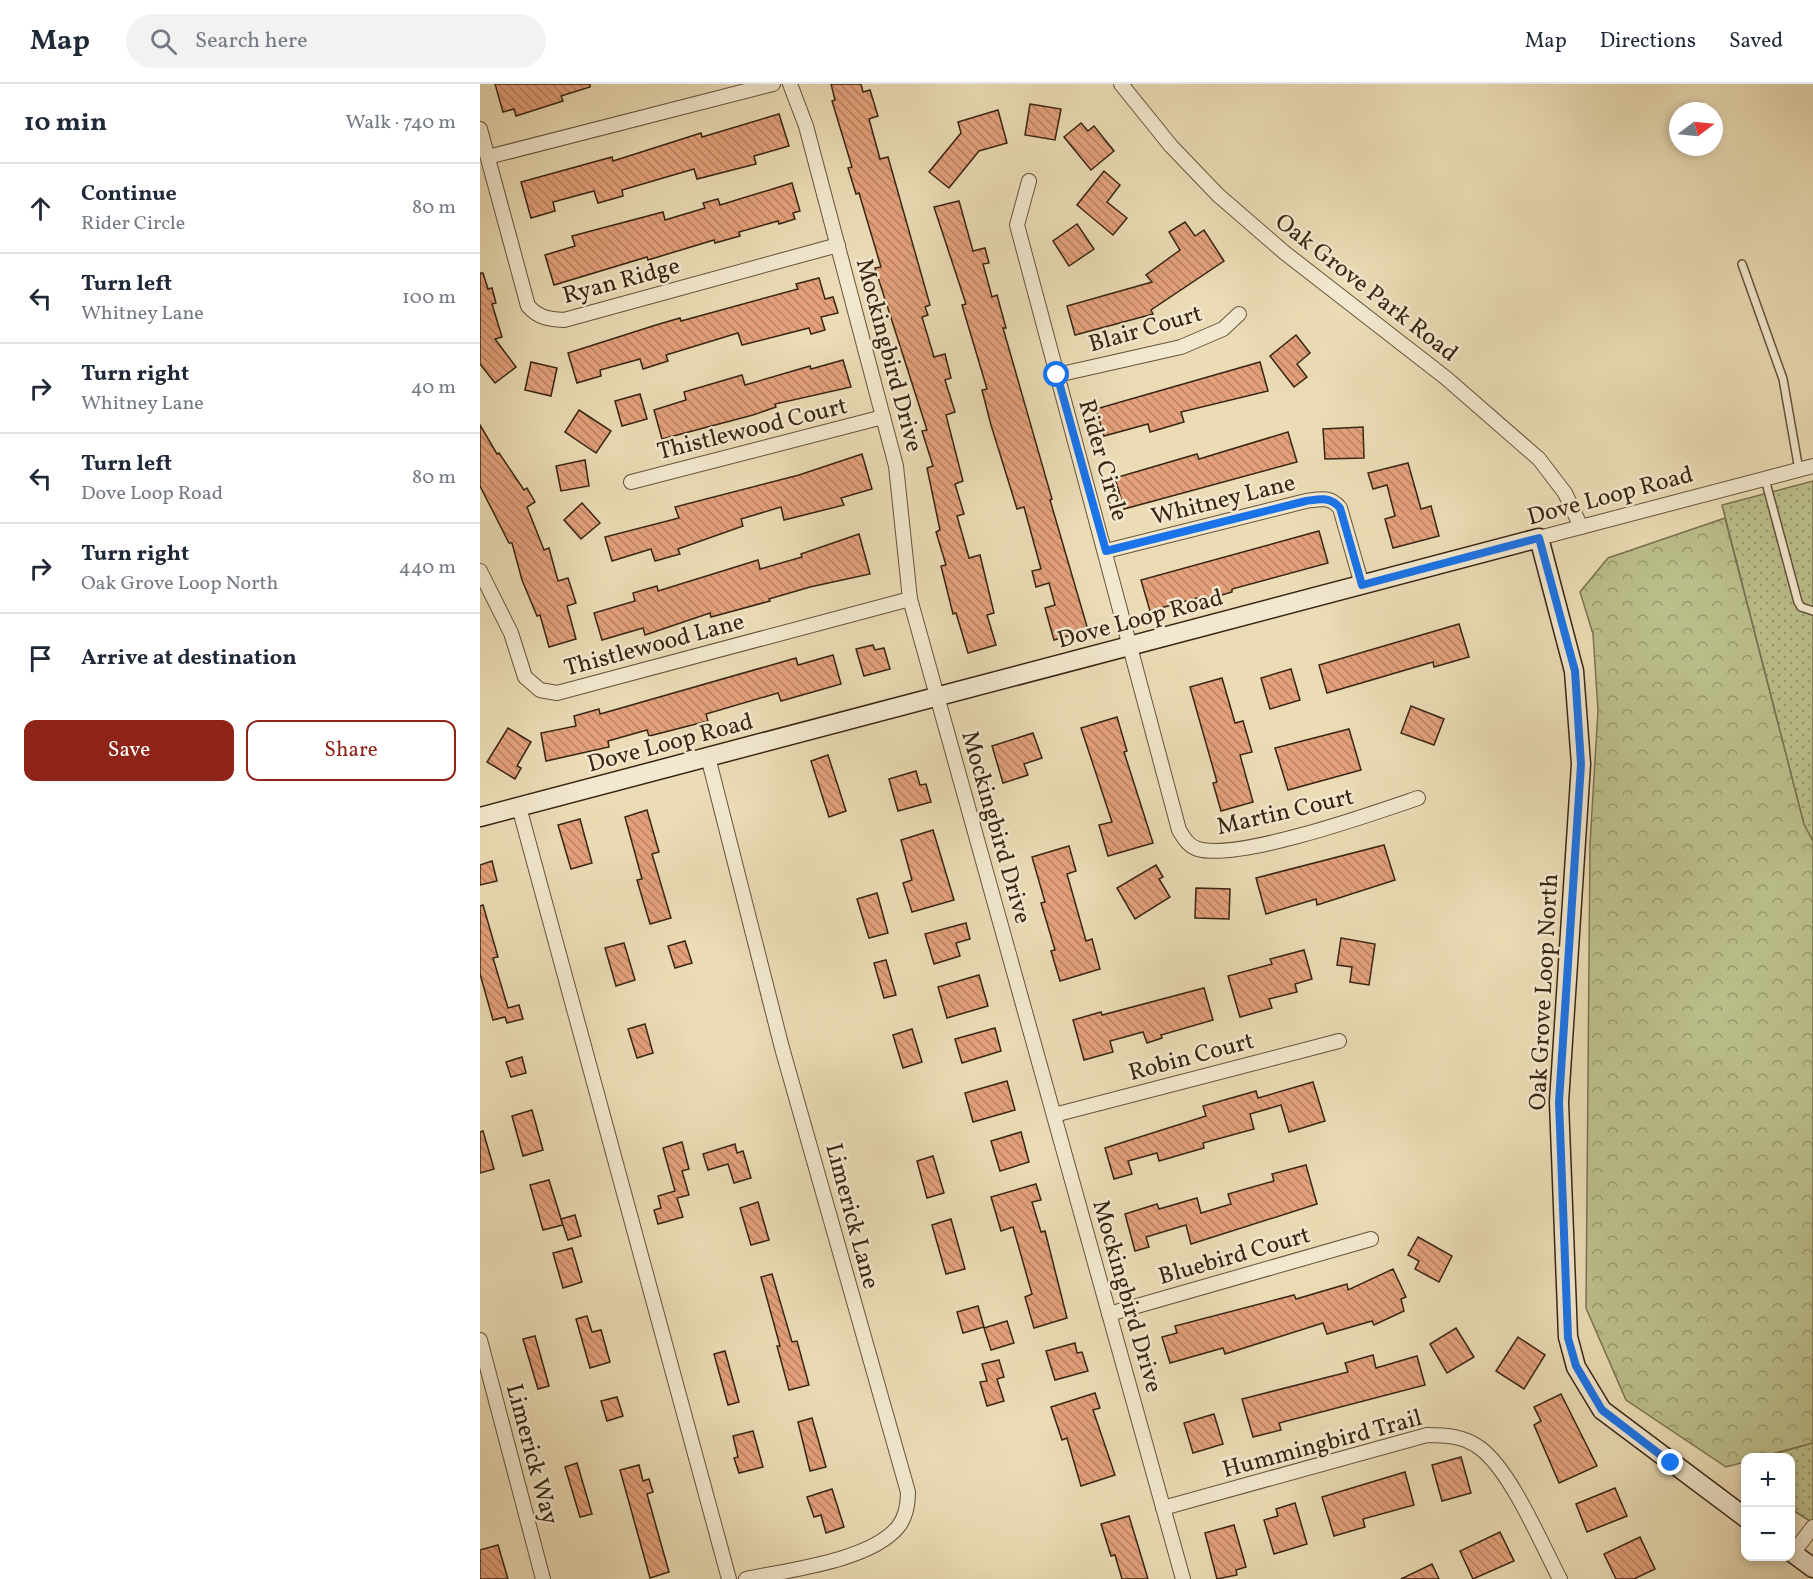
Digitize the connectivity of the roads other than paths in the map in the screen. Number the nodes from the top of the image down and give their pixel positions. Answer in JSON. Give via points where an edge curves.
{"nodes":[{"id":1,"x":773,"y":84,"type":"edge"},
{"id":2,"x":790,"y":84,"type":"edge"},
{"id":3,"x":1121,"y":84,"type":"edge"},
{"id":4,"x":480,"y":129,"type":"edge"},
{"id":5,"x":488,"y":157,"type":"junction"},
{"id":6,"x":1029,"y":181,"type":"dead end"},
{"id":7,"x":838,"y":244,"type":"junction"},
{"id":8,"x":1742,"y":264,"type":"dead end"},
{"id":9,"x":1239,"y":314,"type":"dead end"},
{"id":10,"x":1057,"y":375,"type":"junction"},
{"id":11,"x":883,"y":417,"type":"junction"},
{"id":12,"x":1813,"y":466,"type":"edge"},
{"id":13,"x":1799,"y":470,"type":"junction"},
{"id":14,"x":1766,"y":478,"type":"junction"},
{"id":15,"x":631,"y":482,"type":"dead end"},
{"id":16,"x":1581,"y":527,"type":"junction"},
{"id":17,"x":1539,"y":538,"type":"junction"},
{"id":18,"x":1106,"y":551,"type":"junction"},
{"id":19,"x":480,"y":571,"type":"edge"},
{"id":20,"x":1362,"y":585,"type":"junction"},
{"id":21,"x":910,"y":599,"type":"junction"},
{"id":22,"x":1813,"y":611,"type":"edge"},
{"id":23,"x":1129,"y":646,"type":"junction"},
{"id":24,"x":938,"y":697,"type":"junction"},
{"id":25,"x":708,"y":757,"type":"junction"},
{"id":26,"x":1418,"y":798,"type":"dead end"},
{"id":27,"x":519,"y":807,"type":"junction"},
{"id":28,"x":480,"y":817,"type":"edge"},
{"id":29,"x":1339,"y":1041,"type":"dead end"},
{"id":30,"x":1054,"y":1114,"type":"junction"},
{"id":31,"x":1371,"y":1239,"type":"dead end"},
{"id":32,"x":1109,"y":1314,"type":"junction"},
{"id":33,"x":480,"y":1340,"type":"edge"},
{"id":34,"x":1164,"y":1508,"type":"junction"},
{"id":35,"x":1741,"y":1514,"type":"edge"},
{"id":36,"x":1813,"y":1527,"type":"edge"},
{"id":37,"x":1795,"y":1548,"type":"edge"},
{"id":38,"x":1795,"y":1554,"type":"edge"},
{"id":39,"x":1813,"y":1568,"type":"edge"},
{"id":40,"x":543,"y":1579,"type":"edge"},
{"id":41,"x":729,"y":1579,"type":"edge"},
{"id":42,"x":746,"y":1579,"type":"edge"},
{"id":43,"x":1183,"y":1579,"type":"edge"},
{"id":44,"x":1560,"y":1579,"type":"edge"}],
"edges":[{"from":1,"to":5,"type":"street"},
{"from":2,"to":7,"type":"street","name":"Mockingbird Drive","via":[[806,126]]},
{"from":3,"to":16,"type":"street","name":"Oak Grove Park Road","via":[[1171,146],[1218,195],[1285,253],[1446,378],[1539,459],[1565,494]]},
{"from":4,"to":5,"type":"street","name":"Ryan Ridge"},
{"from":5,"to":7,"type":"street","name":"Ryan Ridge","via":[[528,306],[536,315],[548,319],[564,320]]},
{"from":6,"to":10,"type":"street","name":"Rider Circle","via":[[1017,225]]},
{"from":7,"to":11,"type":"street","name":"Mockingbird Drive"},
{"from":8,"to":13,"type":"lane","via":[[1783,379]]},
{"from":9,"to":10,"type":"street","name":"Blair Court","via":[[1223,329],[1180,347]]},
{"from":10,"to":18,"type":"street","name":"Rider Circle"},
{"from":11,"to":15,"type":"street","name":"Thistlewood Court"},
{"from":11,"to":21,"type":"street","name":"Mockingbird Drive","via":[[896,466]]},
{"from":12,"to":13,"type":"street","name":"Dove Loop Road"},
{"from":13,"to":14,"type":"street","name":"Dove Loop Road"},
{"from":14,"to":16,"type":"street","name":"Dove Loop Road"},
{"from":14,"to":22,"type":"lane","via":[[1798,602]]},
{"from":16,"to":17,"type":"street","name":"Dove Loop Road"},
{"from":17,"to":20,"type":"street","name":"Dove Loop Road"},
{"from":17,"to":35,"type":"street","name":"Oak Grove Loop North","via":[[1575,671],[1581,764],[1559,1102],[1568,1338],[1576,1366],[1602,1410]]},
{"from":18,"to":20,"type":"street","name":"Whitney Lane","via":[[1326,498],[1340,508]]},
{"from":18,"to":23,"type":"street","name":"Rider Circle"},
{"from":19,"to":21,"type":"street","name":"Thistlewood Lane","via":[[511,633],[525,677],[540,690],[557,693]]},
{"from":20,"to":23,"type":"street","name":"Dove Loop Road"},
{"from":21,"to":24,"type":"street","name":"Mockingbird Drive"},
{"from":23,"to":24,"type":"street","name":"Dove Loop Road"},
{"from":23,"to":26,"type":"street","name":"Martin Court","via":[[1171,808],[1187,843],[1211,851],[1249,847],[1355,820]]},
{"from":24,"to":25,"type":"street","name":"Dove Loop Road"},
{"from":24,"to":30,"type":"street","name":"Mockingbird Drive"},
{"from":25,"to":27,"type":"street","name":"Dove Loop Road"},
{"from":25,"to":42,"type":"street","name":"Limerick Lane","via":[[782,1048],[908,1492],[908,1503],[898,1527],[869,1547],[836,1559]]},
{"from":27,"to":28,"type":"street","name":"Dove Loop Road"},
{"from":27,"to":41,"type":"street"},
{"from":29,"to":30,"type":"street","name":"Robin Court"},
{"from":30,"to":32,"type":"street","name":"Mockingbird Drive"},
{"from":31,"to":32,"type":"street","name":"Bluebird Court"},
{"from":32,"to":34,"type":"street","name":"Mockingbird Drive"},
{"from":33,"to":40,"type":"street","name":"Limerick Way"},
{"from":34,"to":43,"type":"street","name":"Mockingbird Drive"},
{"from":34,"to":44,"type":"street","name":"Hummingbird Trail","via":[[1427,1435],[1454,1436],[1480,1448],[1496,1464]]},
{"from":36,"to":37,"type":"street"},
{"from":38,"to":39,"type":"street"}]}
